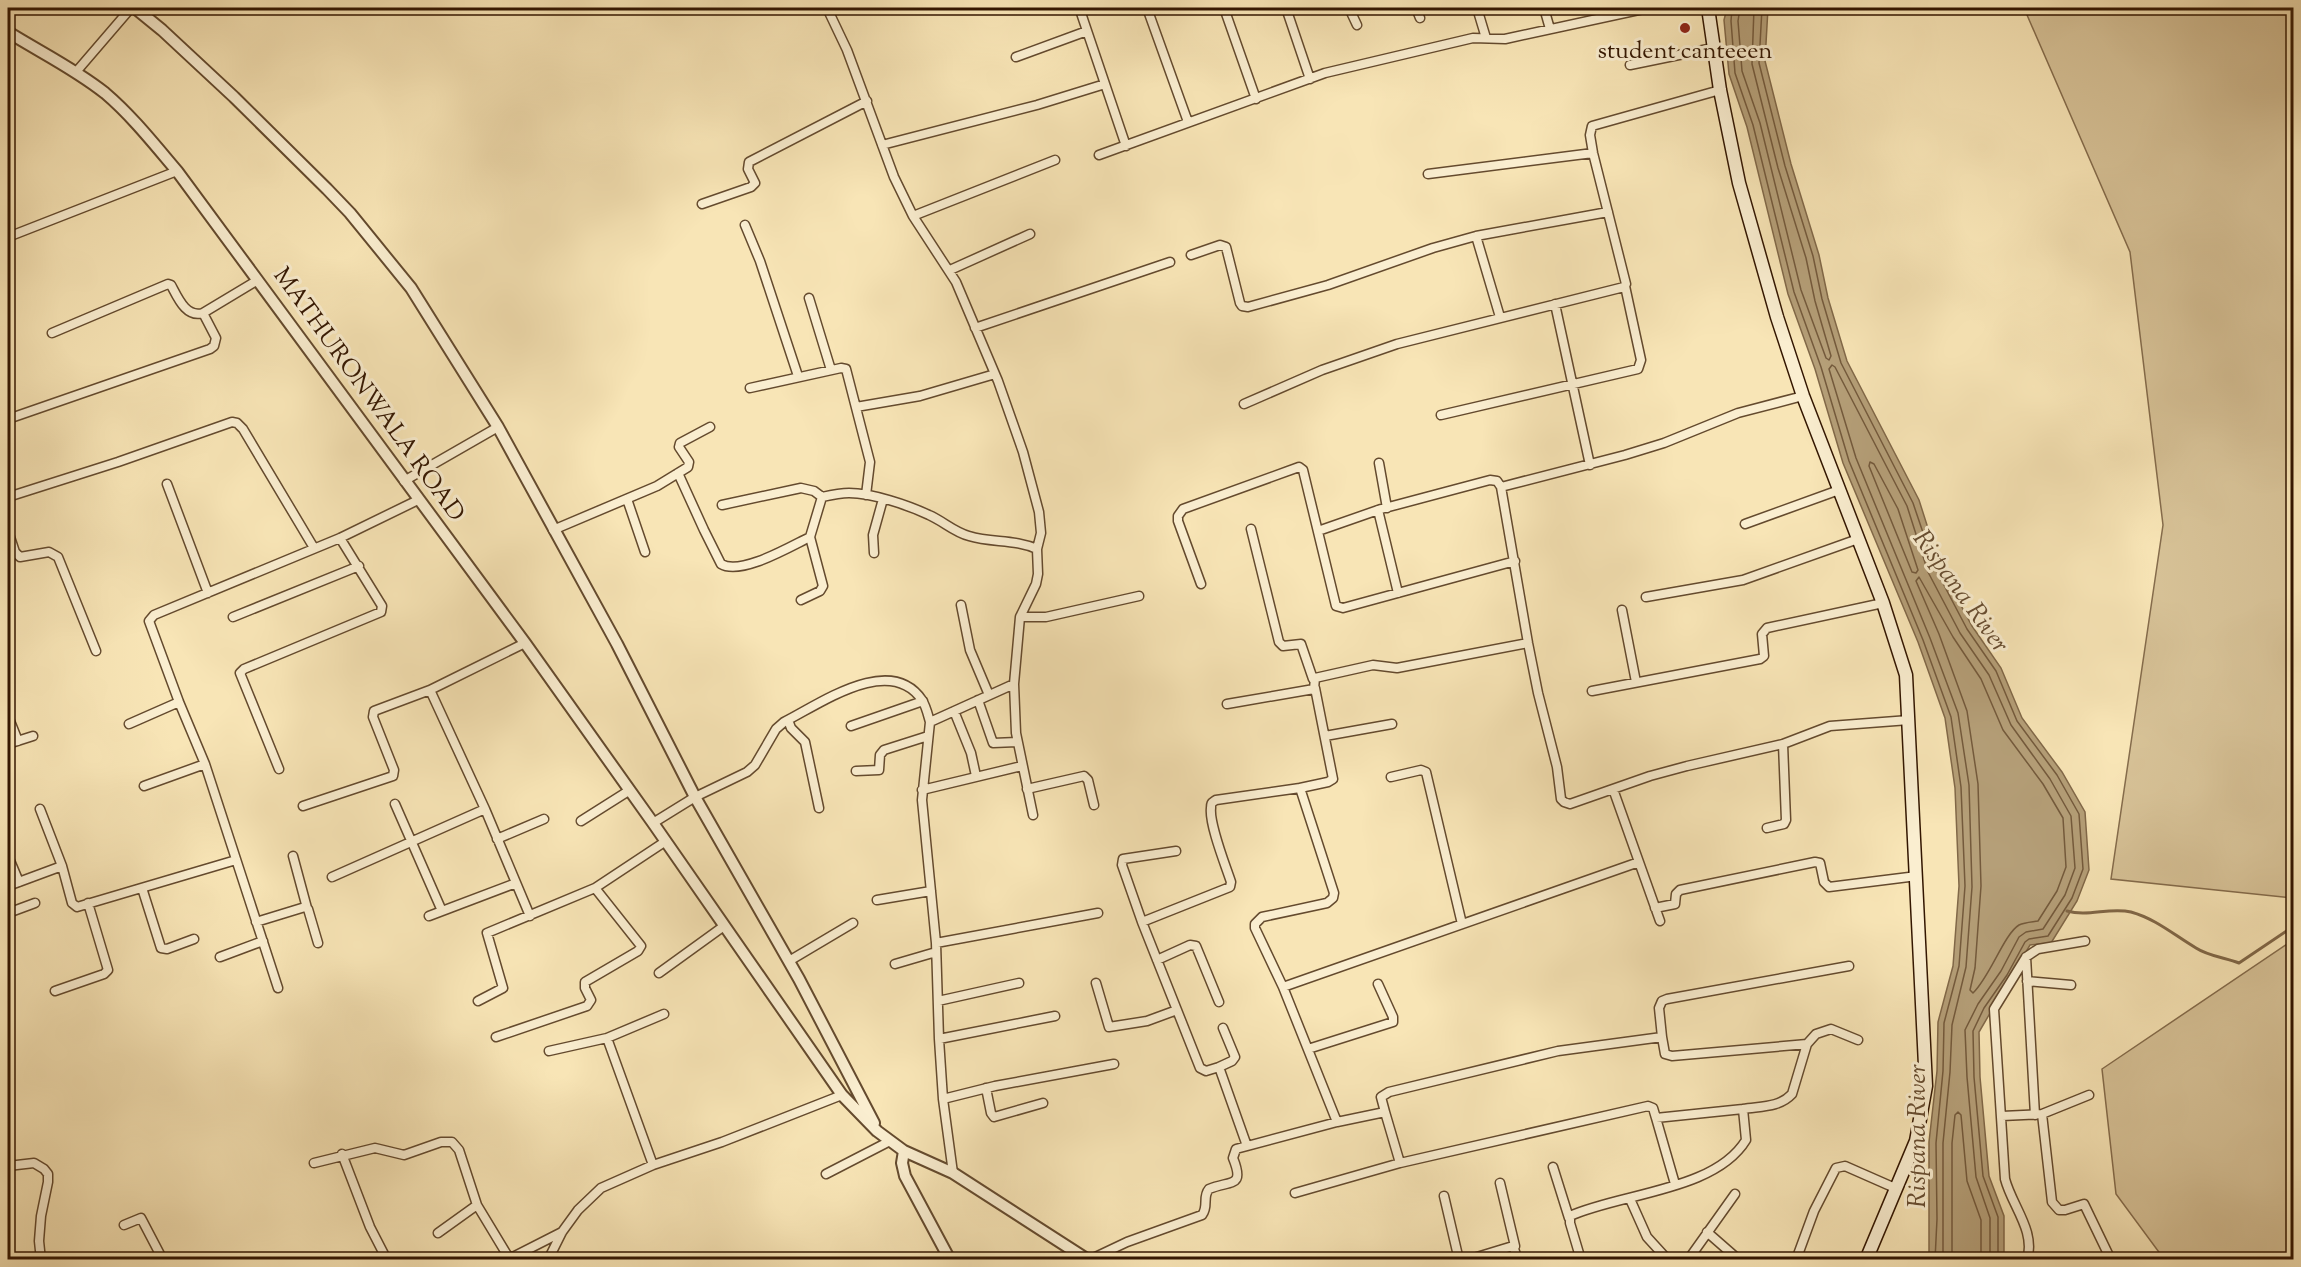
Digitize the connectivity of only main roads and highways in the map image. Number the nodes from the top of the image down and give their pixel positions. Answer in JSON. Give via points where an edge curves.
{"nodes":[{"id":1,"x":1708,"y":8,"type":"edge"},
{"id":2,"x":1866,"y":1260,"type":"edge"}],
"edges":[{"from":1,"to":2,"type":"main road","via":[[1739,183],[1777,317],[1906,675],[1926,1086],[1916,1141]]}]}
